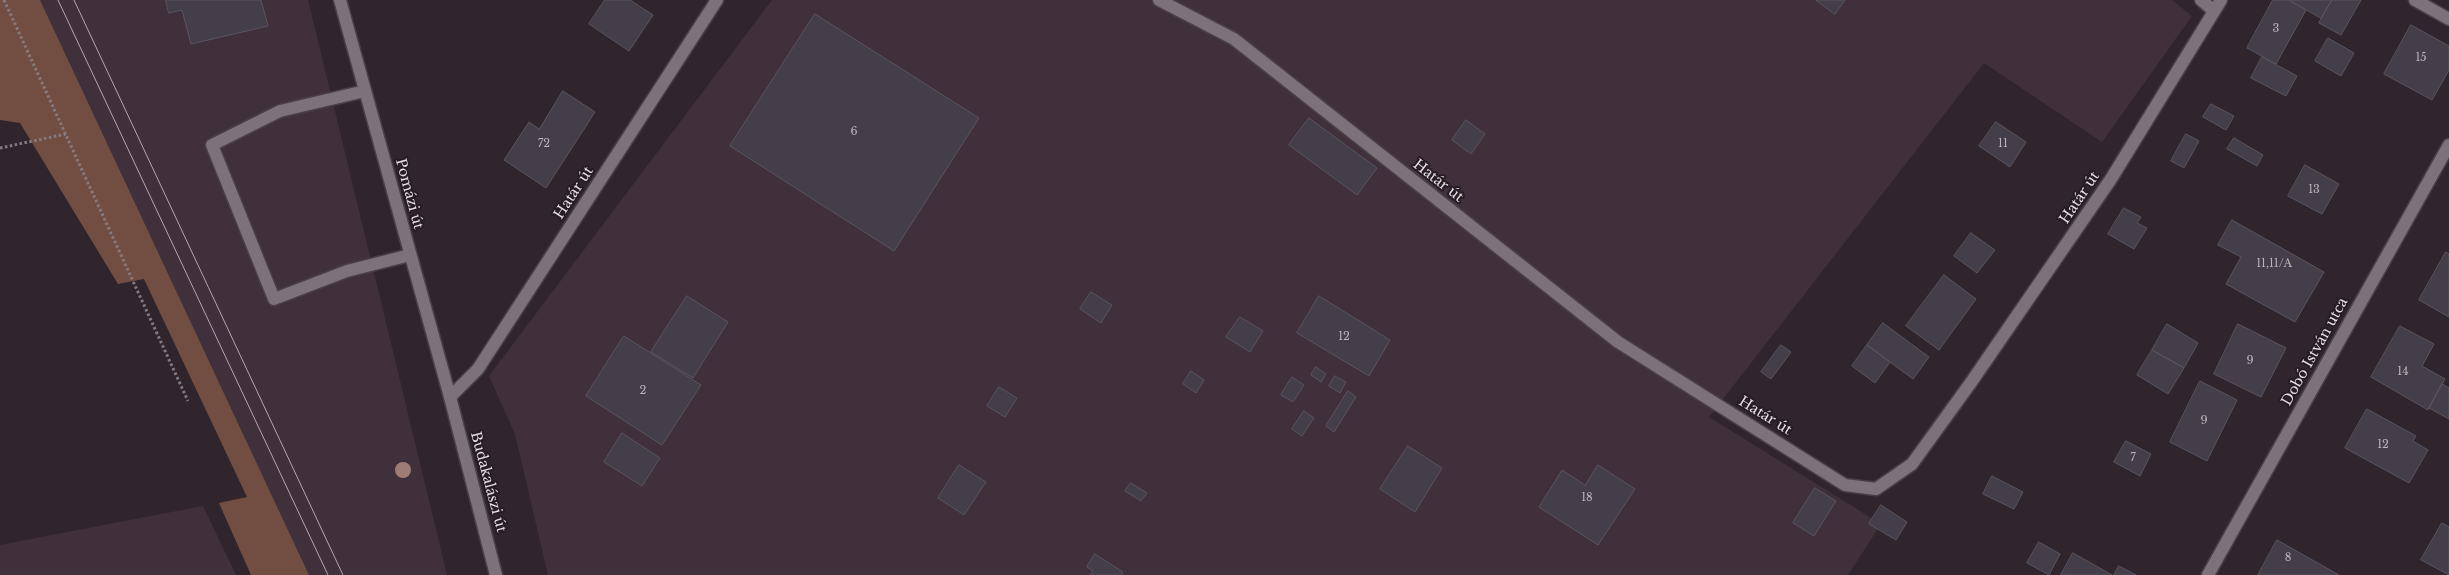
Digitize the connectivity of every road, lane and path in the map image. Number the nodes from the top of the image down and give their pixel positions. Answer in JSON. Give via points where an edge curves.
{"nodes":[{"id":1,"x":4,"y":0,"type":"edge"},
{"id":2,"x":340,"y":0,"type":"edge"},
{"id":3,"x":717,"y":0,"type":"edge"},
{"id":4,"x":1159,"y":0,"type":"edge"},
{"id":5,"x":2201,"y":0,"type":"edge"},
{"id":6,"x":2221,"y":0,"type":"edge"},
{"id":7,"x":2415,"y":0,"type":"edge"},
{"id":8,"x":2214,"y":12,"type":"junction"},
{"id":9,"x":2449,"y":19,"type":"edge"},
{"id":10,"x":365,"y":91,"type":"junction"},
{"id":11,"x":66,"y":134,"type":"junction"},
{"id":12,"x":2449,"y":145,"type":"edge"},
{"id":13,"x":0,"y":148,"type":"edge"},
{"id":14,"x":410,"y":255,"type":"junction"},
{"id":15,"x":450,"y":396,"type":"junction"},
{"id":16,"x":188,"y":401,"type":"dead end"},
{"id":17,"x":496,"y":575,"type":"edge"},
{"id":18,"x":2208,"y":575,"type":"edge"}],
"edges":[{"from":1,"to":11,"type":"path"},
{"from":2,"to":10,"type":"street","name":"Pomázi út"},
{"from":3,"to":15,"type":"street","name":"Határ út","via":[[478,369]]},
{"from":4,"to":8,"type":"street","name":"Határ út","via":[[1234,39],[1618,342],[1846,485],[1876,489],[1912,464],[1972,381],[2111,179]]},
{"from":5,"to":8,"type":"street"},
{"from":6,"to":8,"type":"street","name":"Határ út"},
{"from":7,"to":9,"type":"street"},
{"from":10,"to":14,"type":"street","name":"Pomázi út"},
{"from":10,"to":14,"type":"street","via":[[280,111],[212,145],[274,298],[347,271]]},
{"from":11,"to":13,"type":"path"},
{"from":11,"to":16,"type":"path"},
{"from":12,"to":18,"type":"street","name":"Dobó István utca"},
{"from":14,"to":15,"type":"street","name":"Pomázi út"},
{"from":15,"to":17,"type":"street","name":"Budakalászi út"}]}
